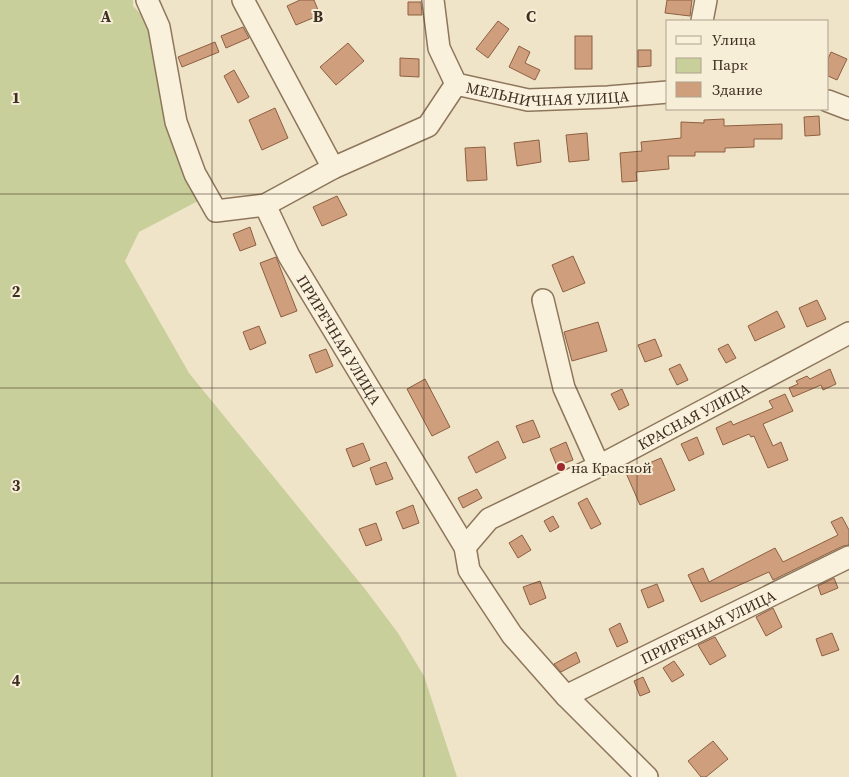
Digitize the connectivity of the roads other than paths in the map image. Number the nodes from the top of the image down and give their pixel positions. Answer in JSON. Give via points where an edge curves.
{"nodes":[{"id":1,"x":147,"y":0,"type":"edge"},
{"id":2,"x":243,"y":0,"type":"edge"},
{"id":3,"x":433,"y":0,"type":"edge"},
{"id":4,"x":706,"y":0,"type":"edge"},
{"id":5,"x":702,"y":20,"type":"edge"},
{"id":6,"x":456,"y":84,"type":"junction"},
{"id":7,"x":666,"y":92,"type":"edge"},
{"id":8,"x":829,"y":101,"type":"edge"},
{"id":9,"x":849,"y":109,"type":"edge"},
{"id":10,"x":333,"y":168,"type":"junction"},
{"id":11,"x":265,"y":205,"type":"junction"},
{"id":12,"x":543,"y":300,"type":"dead end"},
{"id":13,"x":849,"y":333,"type":"edge"},
{"id":14,"x":599,"y":466,"type":"junction"},
{"id":15,"x":465,"y":547,"type":"junction"},
{"id":16,"x":849,"y":557,"type":"edge"},
{"id":17,"x":566,"y":696,"type":"junction"},
{"id":18,"x":647,"y":777,"type":"edge"}],
"edges":[{"from":1,"to":11,"type":"street","via":[[159,27],[176,122],[195,174],[216,211]]},
{"from":2,"to":10,"type":"street"},
{"from":3,"to":6,"type":"street","name":"МЕЛЬНИЧНАЯ УЛИЦА","via":[[440,48]]},
{"from":4,"to":5,"type":"street"},
{"from":6,"to":7,"type":"street","name":"МЕЛЬНИЧНАЯ УЛИЦА","via":[[528,100]]},
{"from":6,"to":10,"type":"street","via":[[428,126]]},
{"from":8,"to":9,"type":"street"},
{"from":10,"to":11,"type":"street"},
{"from":11,"to":15,"type":"street","name":"ПРИРЕЧНАЯ УЛИЦА","via":[[289,256]]},
{"from":12,"to":14,"type":"street","via":[[564,388]]},
{"from":13,"to":14,"type":"street","name":"КРАСНАЯ УЛИЦА"},
{"from":14,"to":15,"type":"street","name":"КРАСНАЯ УЛИЦА","via":[[489,519]]},
{"from":15,"to":17,"type":"street","name":"ПРИРЕЧНАЯ УЛИЦА","via":[[469,570],[512,635]]},
{"from":16,"to":17,"type":"street","name":"ПРИРЕЧНАЯ УЛИЦА"},
{"from":17,"to":18,"type":"street","name":"ПРИРЕЧНАЯ УЛИЦА"}]}
